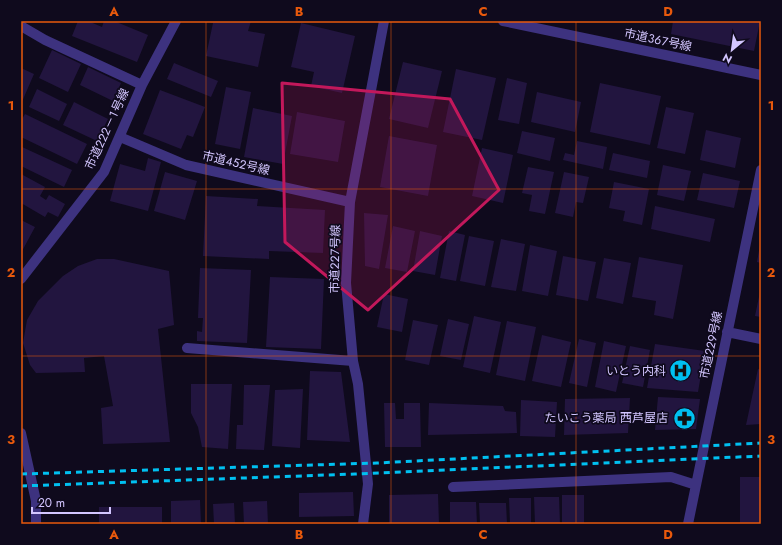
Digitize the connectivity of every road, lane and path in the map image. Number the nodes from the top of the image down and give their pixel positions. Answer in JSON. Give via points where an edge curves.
{"nodes":[{"id":1,"x":176,"y":21,"type":"edge"},
{"id":2,"x":384,"y":21,"type":"edge"},
{"id":3,"x":503,"y":21,"type":"edge"},
{"id":4,"x":21,"y":26,"type":"edge"},
{"id":5,"x":761,"y":74,"type":"edge"},
{"id":6,"x":142,"y":85,"type":"junction"},
{"id":7,"x":120,"y":137,"type":"junction"},
{"id":8,"x":761,"y":170,"type":"edge"},
{"id":9,"x":759,"y":187,"type":"edge"},
{"id":10,"x":350,"y":202,"type":"junction"},
{"id":11,"x":21,"y":279,"type":"edge"},
{"id":12,"x":727,"y":332,"type":"junction"},
{"id":13,"x":761,"y":339,"type":"edge"},
{"id":14,"x":187,"y":348,"type":"dead end"},
{"id":15,"x":353,"y":361,"type":"junction"},
{"id":16,"x":21,"y":433,"type":"edge"},
{"id":17,"x":696,"y":485,"type":"junction"},
{"id":18,"x":453,"y":487,"type":"dead end"},
{"id":19,"x":36,"y":524,"type":"edge"},
{"id":20,"x":363,"y":524,"type":"edge"},
{"id":21,"x":688,"y":524,"type":"edge"}],
"edges":[{"from":1,"to":6,"type":"street","name":"市道２２２－１号線"},
{"from":2,"to":10,"type":"street","name":"市道２２７号線"},
{"from":3,"to":5,"type":"street","name":"市道３６７号線"},
{"from":4,"to":6,"type":"street","via":[[45,40]]},
{"from":6,"to":7,"type":"street","name":"市道２２２－１号線"},
{"from":7,"to":10,"type":"street","name":"市道４５２号線","via":[[186,165]]},
{"from":7,"to":11,"type":"street","name":"市道２２２－１号線","via":[[104,172]]},
{"from":8,"to":9,"type":"street","name":"市道２２９号線"},
{"from":9,"to":12,"type":"street","name":"市道２２９号線"},
{"from":10,"to":15,"type":"street","name":"市道２２７号線","via":[[346,283]]},
{"from":12,"to":13,"type":"street"},
{"from":12,"to":17,"type":"street","name":"市道２２９号線"},
{"from":14,"to":15,"type":"street"},
{"from":15,"to":20,"type":"street","name":"市道２２７号線","via":[[358,384],[368,484]]},
{"from":16,"to":19,"type":"street","via":[[36,501]]},
{"from":17,"to":18,"type":"street","via":[[671,477]]},
{"from":17,"to":21,"type":"street","name":"市道２２９号線"}]}
